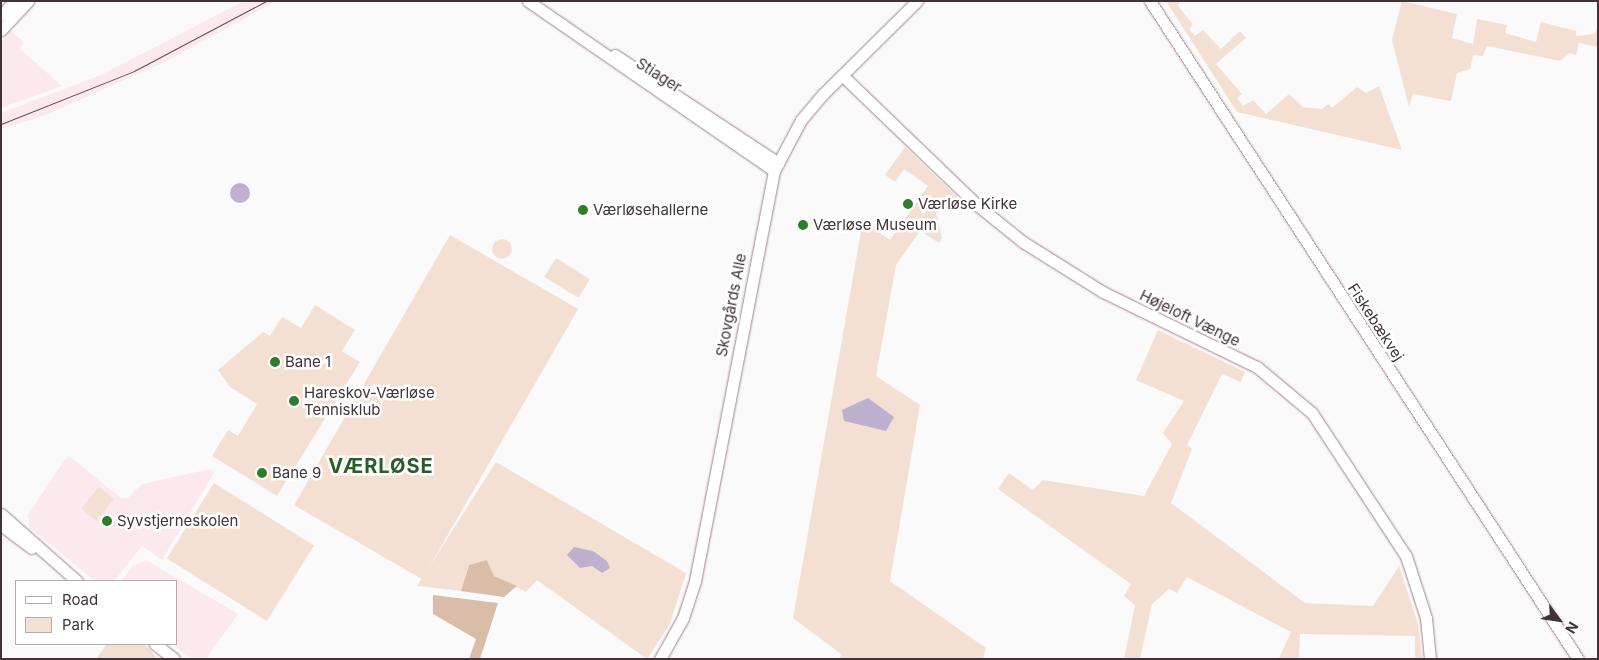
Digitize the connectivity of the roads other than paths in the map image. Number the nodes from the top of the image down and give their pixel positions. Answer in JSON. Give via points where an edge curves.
{"nodes":[{"id":1,"x":28,"y":1,"type":"edge"},
{"id":2,"x":528,"y":1,"type":"edge"},
{"id":3,"x":539,"y":1,"type":"edge"},
{"id":4,"x":917,"y":1,"type":"edge"},
{"id":5,"x":1150,"y":1,"type":"edge"},
{"id":6,"x":7,"y":9,"type":"edge"},
{"id":7,"x":1,"y":30,"type":"edge"},
{"id":8,"x":842,"y":74,"type":"junction"},
{"id":9,"x":776,"y":167,"type":"junction"},
{"id":10,"x":1,"y":514,"type":"edge"},
{"id":11,"x":1,"y":525,"type":"edge"},
{"id":12,"x":59,"y":567,"type":"junction"},
{"id":13,"x":76,"y":580,"type":"edge"},
{"id":14,"x":157,"y":645,"type":"edge"},
{"id":15,"x":174,"y":659,"type":"edge"},
{"id":16,"x":660,"y":659,"type":"edge"},
{"id":17,"x":1430,"y":659,"type":"edge"},
{"id":18,"x":1578,"y":659,"type":"edge"}],
"edges":[{"from":1,"to":6,"type":"street"},
{"from":2,"to":9,"type":"street","name":"Stiager"},
{"from":3,"to":9,"type":"street","name":"Stiager"},
{"from":4,"to":8,"type":"street","name":"Skovgårds Alle"},
{"from":5,"to":18,"type":"street","name":"Fiskebækvej"},
{"from":6,"to":7,"type":"street"},
{"from":8,"to":9,"type":"street","name":"Skovgårds Alle","via":[[801,120]]},
{"from":8,"to":17,"type":"street","name":"Højeloft Vænge","via":[[977,205],[1023,242],[1103,292],[1257,368],[1312,413],[1406,556],[1426,618]]},
{"from":9,"to":16,"type":"street","name":"Skovgårds Alle","via":[[695,581],[683,618]]},
{"from":10,"to":12,"type":"street"},
{"from":11,"to":12,"type":"street"},
{"from":12,"to":13,"type":"street"},
{"from":14,"to":15,"type":"street"}]}
